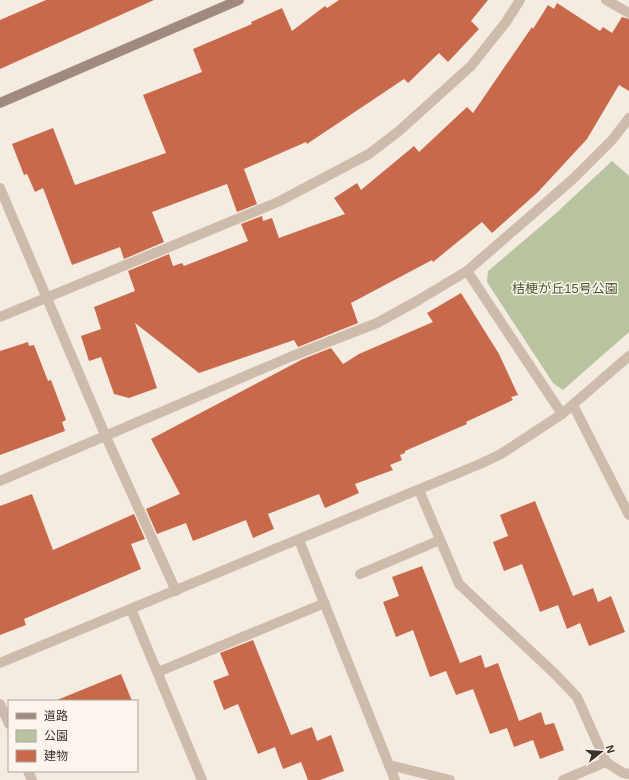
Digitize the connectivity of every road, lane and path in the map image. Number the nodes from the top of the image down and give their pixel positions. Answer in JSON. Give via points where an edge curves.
{"nodes":[{"id":1,"x":239,"y":0,"type":"edge"},
{"id":2,"x":520,"y":0,"type":"edge"},
{"id":3,"x":606,"y":0,"type":"edge"},
{"id":4,"x":629,"y":13,"type":"edge"},
{"id":5,"x":0,"y":103,"type":"edge"},
{"id":6,"x":629,"y":118,"type":"edge"},
{"id":7,"x":0,"y":188,"type":"edge"},
{"id":8,"x":467,"y":271,"type":"junction"},
{"id":9,"x":46,"y":298,"type":"junction"},
{"id":10,"x":0,"y":317,"type":"edge"},
{"id":11,"x":629,"y":356,"type":"edge"},
{"id":12,"x":573,"y":405,"type":"junction"},
{"id":13,"x":562,"y":414,"type":"junction"},
{"id":14,"x":106,"y":437,"type":"junction"},
{"id":15,"x":0,"y":481,"type":"edge"},
{"id":16,"x":419,"y":490,"type":"junction"},
{"id":17,"x":629,"y":515,"type":"edge"},
{"id":18,"x":299,"y":540,"type":"junction"},
{"id":19,"x":440,"y":540,"type":"junction"},
{"id":20,"x":360,"y":574,"type":"dead end"},
{"id":21,"x":176,"y":591,"type":"junction"},
{"id":22,"x":325,"y":603,"type":"junction"},
{"id":23,"x":131,"y":609,"type":"junction"},
{"id":24,"x":0,"y":663,"type":"edge"},
{"id":25,"x":158,"y":672,"type":"junction"},
{"id":26,"x":0,"y":704,"type":"edge"},
{"id":27,"x":8,"y":722,"type":"edge"},
{"id":28,"x":606,"y":762,"type":"junction"},
{"id":29,"x":389,"y":765,"type":"junction"},
{"id":30,"x":629,"y":774,"type":"edge"},
{"id":31,"x":202,"y":780,"type":"edge"},
{"id":32,"x":395,"y":780,"type":"edge"},
{"id":33,"x":450,"y":780,"type":"edge"},
{"id":34,"x":563,"y":780,"type":"edge"}],
"edges":[{"from":1,"to":5,"type":"street"},
{"from":2,"to":9,"type":"street","via":[[472,66],[399,132],[369,154],[278,202]]},
{"from":3,"to":4,"type":"street"},
{"from":6,"to":8,"type":"street","via":[[612,140],[574,178]]},
{"from":7,"to":9,"type":"street"},
{"from":8,"to":13,"type":"street"},
{"from":8,"to":14,"type":"street","via":[[377,323],[290,357]]},
{"from":9,"to":10,"type":"street"},
{"from":9,"to":14,"type":"street"},
{"from":11,"to":12,"type":"street"},
{"from":12,"to":13,"type":"street"},
{"from":12,"to":17,"type":"street"},
{"from":13,"to":16,"type":"street","via":[[502,454]]},
{"from":14,"to":15,"type":"street"},
{"from":14,"to":21,"type":"street"},
{"from":16,"to":18,"type":"street"},
{"from":16,"to":19,"type":"street"},
{"from":18,"to":21,"type":"street"},
{"from":18,"to":22,"type":"street"},
{"from":19,"to":20,"type":"street"},
{"from":19,"to":28,"type":"street","via":[[459,584],[577,697]]},
{"from":21,"to":23,"type":"street"},
{"from":22,"to":25,"type":"street"},
{"from":22,"to":29,"type":"street"},
{"from":23,"to":24,"type":"street"},
{"from":23,"to":25,"type":"street"},
{"from":25,"to":31,"type":"street"},
{"from":26,"to":27,"type":"street"},
{"from":28,"to":30,"type":"street"},
{"from":28,"to":34,"type":"street"},
{"from":29,"to":32,"type":"street"},
{"from":29,"to":33,"type":"street"}]}
